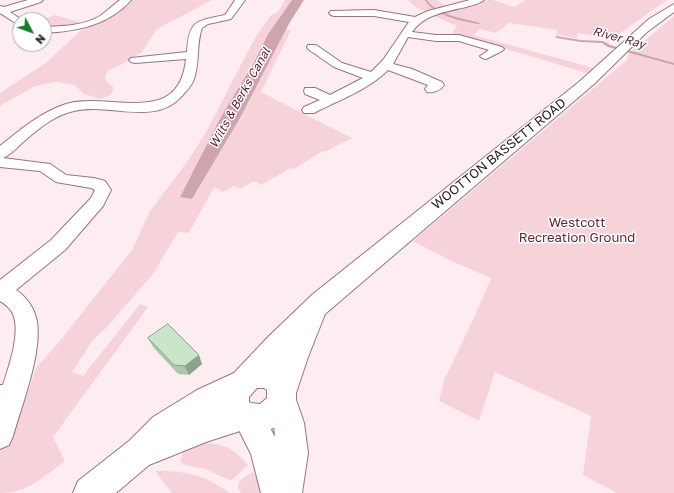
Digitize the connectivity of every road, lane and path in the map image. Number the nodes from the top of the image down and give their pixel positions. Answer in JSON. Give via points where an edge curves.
{"nodes":[{"id":1,"x":38,"y":0,"type":"edge"},
{"id":2,"x":126,"y":0,"type":"edge"},
{"id":3,"x":240,"y":0,"type":"edge"},
{"id":4,"x":479,"y":0,"type":"edge"},
{"id":5,"x":674,"y":6,"type":"edge"},
{"id":6,"x":1,"y":10,"type":"edge"},
{"id":7,"x":340,"y":11,"type":"dead end"},
{"id":8,"x":12,"y":18,"type":"edge"},
{"id":9,"x":418,"y":20,"type":"junction"},
{"id":10,"x":52,"y":29,"type":"edge"},
{"id":11,"x":406,"y":34,"type":"junction"},
{"id":12,"x":334,"y":48,"type":"dead end"},
{"id":13,"x":192,"y":55,"type":"junction"},
{"id":14,"x":486,"y":56,"type":"dead end"},
{"id":15,"x":135,"y":60,"type":"dead end"},
{"id":16,"x":385,"y":65,"type":"junction"},
{"id":17,"x":372,"y":77,"type":"junction"},
{"id":18,"x":431,"y":89,"type":"dead end"},
{"id":19,"x":310,"y":91,"type":"dead end"},
{"id":20,"x":329,"y":99,"type":"junction"},
{"id":21,"x":309,"y":110,"type":"dead end"},
{"id":22,"x":0,"y":154,"type":"edge"},
{"id":23,"x":0,"y":162,"type":"edge"},
{"id":24,"x":0,"y":291,"type":"edge"},
{"id":25,"x":322,"y":301,"type":"junction"},
{"id":26,"x":244,"y":380,"type":"junction"},
{"id":27,"x":282,"y":395,"type":"junction"},
{"id":28,"x":6,"y":396,"type":"edge"},
{"id":29,"x":246,"y":417,"type":"junction"},
{"id":30,"x":0,"y":436,"type":"edge"},
{"id":31,"x":140,"y":452,"type":"junction"},
{"id":32,"x":90,"y":493,"type":"edge"},
{"id":33,"x":278,"y":493,"type":"edge"},
{"id":34,"x":285,"y":493,"type":"edge"}],
"edges":[{"from":1,"to":6,"type":"street"},
{"from":2,"to":10,"type":"street","via":[[94,22]]},
{"from":3,"to":13,"type":"street","via":[[228,17],[198,26]]},
{"from":4,"to":9,"type":"street"},
{"from":5,"to":25,"type":"main road","name":"WOOTTON BASSETT ROAD","via":[[654,20],[566,100]]},
{"from":6,"to":8,"type":"street"},
{"from":7,"to":9,"type":"street"},
{"from":9,"to":11,"type":"street"},
{"from":11,"to":14,"type":"street","via":[[459,38],[503,51]]},
{"from":11,"to":16,"type":"street"},
{"from":12,"to":17,"type":"street","via":[[316,49],[338,65]]},
{"from":13,"to":15,"type":"street"},
{"from":13,"to":22,"type":"street","via":[[188,80],[179,92],[165,102],[135,109],[90,104],[63,109],[43,120]]},
{"from":16,"to":17,"type":"street"},
{"from":16,"to":18,"type":"street","via":[[438,85]]},
{"from":17,"to":20,"type":"street"},
{"from":19,"to":20,"type":"street"},
{"from":20,"to":21,"type":"street"},
{"from":23,"to":24,"type":"street","via":[[44,168],[59,178],[94,183],[103,190],[97,202],[58,245]]},
{"from":24,"to":28,"type":"street","via":[[20,306],[26,321],[25,341]]},
{"from":25,"to":26,"type":"main road","name":"WOOTTON BASSETT ROAD"},
{"from":25,"to":27,"type":"main road","name":"WOOTTON BASSETT ROAD","via":[[308,323]]},
{"from":26,"to":27,"type":"main road","via":[[267,375],[278,382]]},
{"from":26,"to":29,"type":"main road","via":[[234,398],[236,408]]},
{"from":26,"to":31,"type":"main road","via":[[177,418]]},
{"from":27,"to":29,"type":"main road","via":[[276,410],[270,415],[260,419]]},
{"from":27,"to":34,"type":"main road","via":[[292,453]]},
{"from":28,"to":30,"type":"street"},
{"from":29,"to":31,"type":"main road","via":[[206,427]]},
{"from":29,"to":33,"type":"main road","via":[[262,441]]},
{"from":31,"to":32,"type":"main road"}]}
